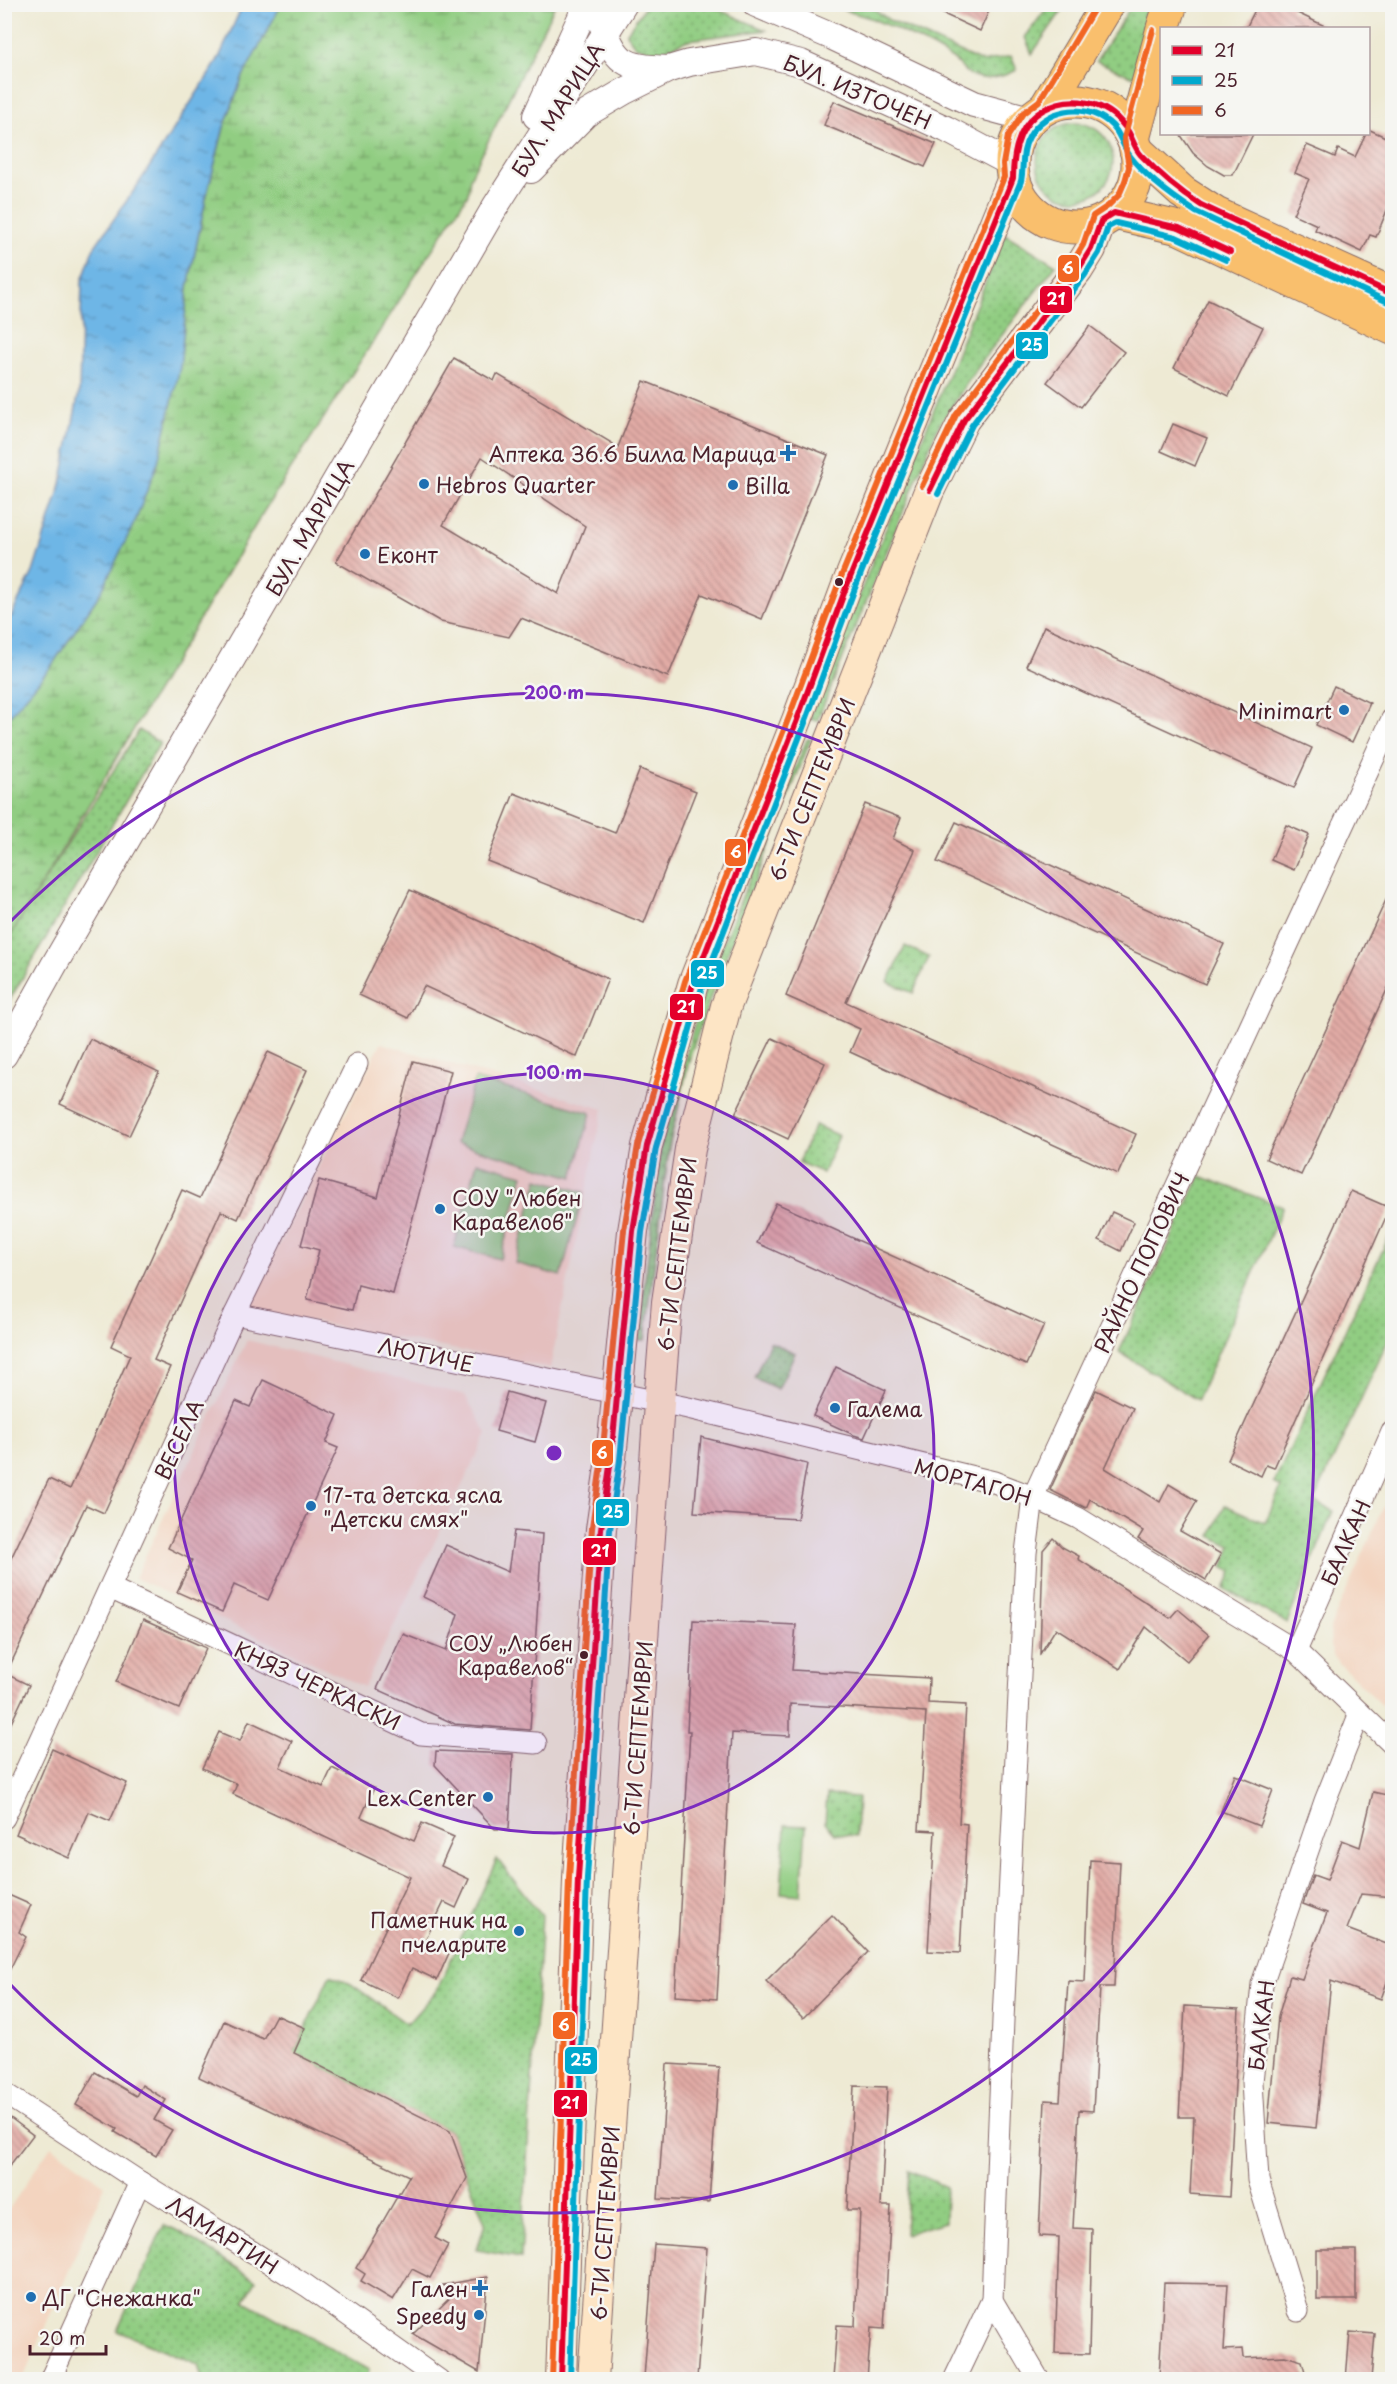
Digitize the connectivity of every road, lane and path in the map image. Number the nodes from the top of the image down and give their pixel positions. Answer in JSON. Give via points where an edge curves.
{"nodes":[{"id":1,"x":587,"y":4,"type":"edge"},
{"id":2,"x":594,"y":4,"type":"edge"},
{"id":3,"x":624,"y":4,"type":"edge"},
{"id":4,"x":756,"y":4,"type":"edge"},
{"id":5,"x":1108,"y":4,"type":"edge"},
{"id":6,"x":1171,"y":4,"type":"edge"},
{"id":7,"x":1163,"y":27,"type":"edge"},
{"id":8,"x":605,"y":32,"type":"junction"},
{"id":9,"x":1160,"y":38,"type":"edge"},
{"id":10,"x":669,"y":69,"type":"junction"},
{"id":11,"x":1038,"y":113,"type":"junction"},
{"id":12,"x":1134,"y":144,"type":"junction"},
{"id":13,"x":1013,"y":171,"type":"junction"},
{"id":14,"x":495,"y":207,"type":"junction"},
{"id":15,"x":1108,"y":217,"type":"junction"},
{"id":16,"x":1392,"y":294,"type":"edge"},
{"id":17,"x":1392,"y":328,"type":"edge"},
{"id":18,"x":1392,"y":719,"type":"edge"},
{"id":19,"x":4,"y":1055,"type":"edge"},
{"id":20,"x":357,"y":1064,"type":"dead end"},
{"id":21,"x":235,"y":1314,"type":"junction"},
{"id":22,"x":617,"y":1395,"type":"junction"},
{"id":23,"x":659,"y":1403,"type":"junction"},
{"id":24,"x":1392,"y":1432,"type":"edge"},
{"id":25,"x":1034,"y":1497,"type":"junction"},
{"id":26,"x":110,"y":1588,"type":"junction"},
{"id":27,"x":1296,"y":1651,"type":"junction"},
{"id":28,"x":1360,"y":1713,"type":"junction"},
{"id":29,"x":536,"y":1743,"type":"dead end"},
{"id":30,"x":1392,"y":1744,"type":"edge"},
{"id":31,"x":4,"y":1818,"type":"edge"},
{"id":32,"x":4,"y":2093,"type":"edge"},
{"id":33,"x":140,"y":2182,"type":"junction"},
{"id":34,"x":992,"y":2300,"type":"junction"},
{"id":35,"x":1298,"y":2311,"type":"dead end"},
{"id":36,"x":50,"y":2379,"type":"edge"},
{"id":37,"x":439,"y":2379,"type":"edge"},
{"id":38,"x":561,"y":2379,"type":"edge"},
{"id":39,"x":593,"y":2379,"type":"edge"},
{"id":40,"x":954,"y":2379,"type":"edge"},
{"id":41,"x":1039,"y":2379,"type":"edge"}],
"edges":[{"from":1,"to":14,"type":"street"},
{"from":2,"to":8,"type":"street"},
{"from":3,"to":8,"type":"street","name":"БУЛ. МАРИЦА"},
{"from":4,"to":11,"type":"street","name":"БУЛ. ИЗТОЧЕН","via":[[974,104]]},
{"from":5,"to":11,"type":"main road","name":"6-ТИ СЕПТЕМВРИ"},
{"from":6,"to":7,"type":"main road","name":"6-ТИ СЕПТЕМВРИ"},
{"from":8,"to":10,"type":"street","via":[[615,53],[625,62],[638,68]]},
{"from":8,"to":14,"type":"street","name":"БУЛ. МАРИЦА"},
{"from":9,"to":12,"type":"main road","name":"6-ТИ СЕПТЕМВРИ"},
{"from":10,"to":13,"type":"street","name":"БУЛ. ИЗТОЧЕН","via":[[756,52],[801,63],[946,129]]},
{"from":10,"to":14,"type":"street","name":"БУЛ. ИЗТОЧЕН","via":[[586,114]]},
{"from":11,"to":12,"type":"main road","via":[[1066,101],[1086,102],[1106,109],[1122,122]]},
{"from":11,"to":13,"type":"main road","name":"6-ТИ СЕПТЕМВРИ","via":[[1016,140]]},
{"from":12,"to":15,"type":"main road","name":"6-ТИ СЕПТЕМВРИ","via":[[1138,167],[1134,184],[1126,200]]},
{"from":12,"to":16,"type":"main road","via":[[1182,192],[1216,214]]},
{"from":13,"to":15,"type":"main road","via":[[1022,199],[1037,215],[1069,226]]},
{"from":13,"to":22,"type":"main road","name":"6-ТИ СЕПТЕМВРИ","via":[[846,585],[686,1005],[647,1146],[633,1231]]},
{"from":14,"to":19,"type":"street","name":"БУЛ. МАРИЦА"},
{"from":15,"to":17,"type":"main road","via":[[1179,228]]},
{"from":15,"to":23,"type":"main road","name":"6-ТИ СЕПТЕМВРИ","via":[[1078,270],[964,420],[942,463],[730,994],[690,1149],[668,1302]]},
{"from":18,"to":25,"type":"street","name":"РАЙНО ПОПОВИЧ"},
{"from":20,"to":21,"type":"street","name":"ВЕСЕЛА"},
{"from":21,"to":22,"type":"street","name":"ЛЮТИЧЕ"},
{"from":21,"to":26,"type":"street","name":"ВЕСЕЛА"},
{"from":22,"to":23,"type":"street","name":"МОРТАГОН"},
{"from":22,"to":38,"type":"main road","name":"6-ТИ СЕПТЕМВРИ","via":[[601,1529],[578,1878]]},
{"from":23,"to":25,"type":"street","name":"МОРТАГОН","via":[[985,1480]]},
{"from":23,"to":39,"type":"main road","name":"6-ТИ СЕПТЕМВРИ"},
{"from":24,"to":27,"type":"street","name":"БАЛКАН"},
{"from":25,"to":27,"type":"street","name":"МОРТАГОН","via":[[1078,1518]]},
{"from":25,"to":34,"type":"street","name":"РАЙНО ПОПОВИЧ","via":[[1026,1553]]},
{"from":26,"to":29,"type":"street","name":"КНЯЗ ЧЕРКАСКИ","via":[[421,1734]]},
{"from":26,"to":31,"type":"street","name":"ВЕСЕЛА"},
{"from":27,"to":28,"type":"street"},
{"from":28,"to":30,"type":"street"},
{"from":28,"to":35,"type":"street","name":"БАЛКАН","via":[[1262,1984],[1252,2082],[1258,2181]]},
{"from":32,"to":33,"type":"street","name":"ЛАМАРТИН"},
{"from":33,"to":36,"type":"street"},
{"from":33,"to":37,"type":"street","name":"ЛАМАРТИН","via":[[307,2286]]},
{"from":34,"to":40,"type":"street"},
{"from":34,"to":41,"type":"street"}]}
